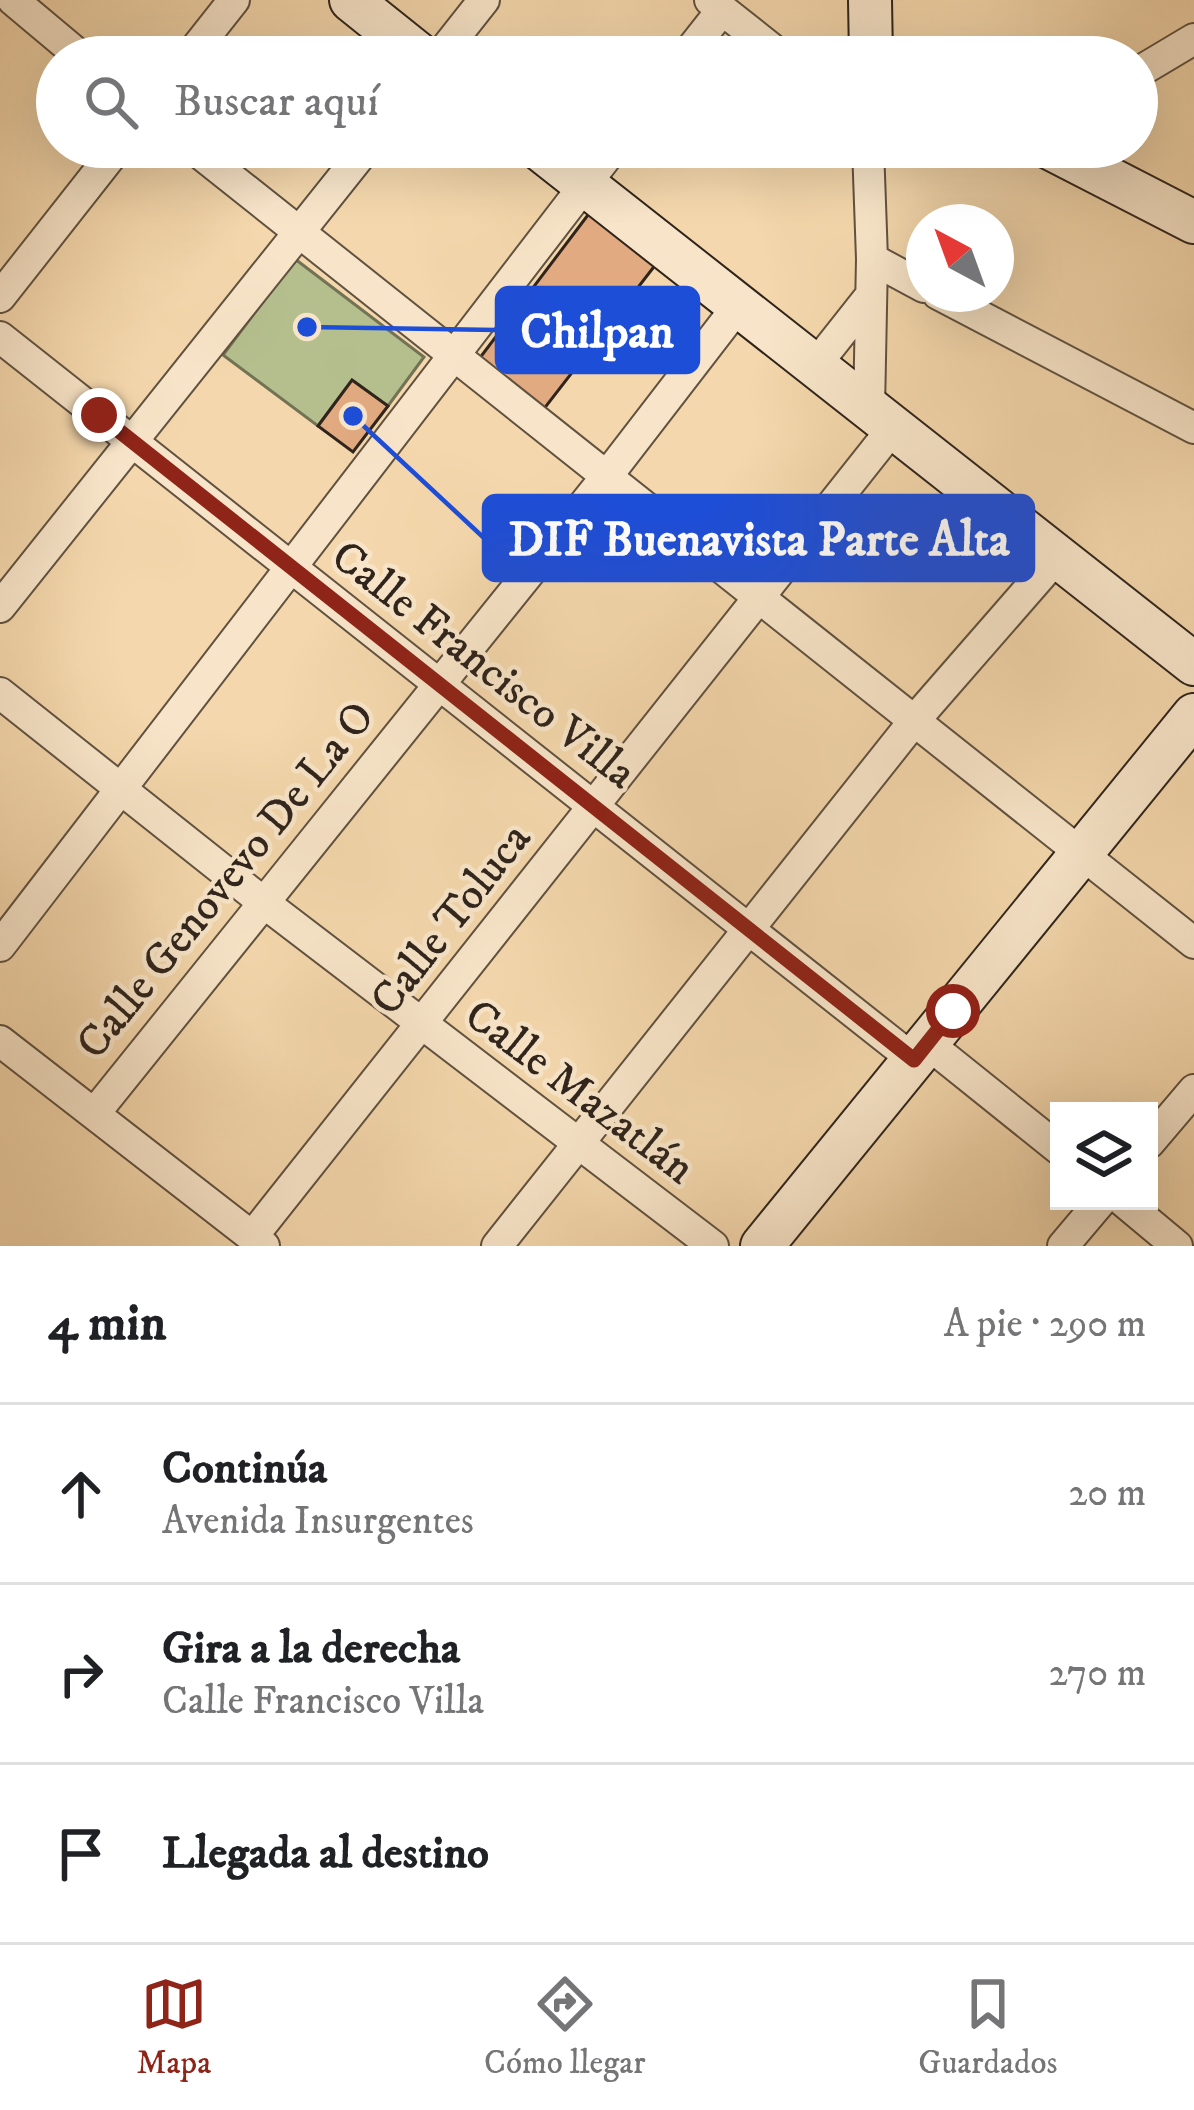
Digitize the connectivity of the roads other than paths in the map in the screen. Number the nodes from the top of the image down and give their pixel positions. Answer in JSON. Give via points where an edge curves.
{"nodes":[{"id":1,"x":13,"y":0,"type":"edge"},
{"id":2,"x":234,"y":0,"type":"edge"},
{"id":3,"x":351,"y":0,"type":"edge"},
{"id":4,"x":484,"y":0,"type":"edge"},
{"id":5,"x":870,"y":0,"type":"edge"},
{"id":6,"x":716,"y":5,"type":"edge"},
{"id":7,"x":56,"y":36,"type":"edge"},
{"id":8,"x":206,"y":36,"type":"edge"},
{"id":9,"x":396,"y":36,"type":"edge"},
{"id":10,"x":456,"y":36,"type":"edge"},
{"id":11,"x":698,"y":36,"type":"edge"},
{"id":12,"x":755,"y":36,"type":"edge"},
{"id":13,"x":871,"y":36,"type":"edge"},
{"id":14,"x":1194,"y":39,"type":"edge"},
{"id":15,"x":1158,"y":61,"type":"edge"},
{"id":16,"x":101,"y":168,"type":"edge"},
{"id":17,"x":219,"y":168,"type":"edge"},
{"id":18,"x":351,"y":168,"type":"edge"},
{"id":19,"x":564,"y":168,"type":"edge"},
{"id":20,"x":598,"y":168,"type":"edge"},
{"id":21,"x":869,"y":168,"type":"edge"},
{"id":22,"x":1089,"y":168,"type":"edge"},
{"id":23,"x":585,"y":184,"type":"junction"},
{"id":24,"x":1194,"y":222,"type":"edge"},
{"id":25,"x":301,"y":231,"type":"junction"},
{"id":26,"x":872,"y":259,"type":"junction"},
{"id":27,"x":906,"y":277,"type":"edge"},
{"id":28,"x":871,"y":296,"type":"junction"},
{"id":29,"x":0,"y":297,"type":"edge"},
{"id":30,"x":738,"y":306,"type":"junction"},
{"id":31,"x":972,"y":312,"type":"edge"},
{"id":32,"x":0,"y":337,"type":"edge"},
{"id":33,"x":457,"y":356,"type":"junction"},
{"id":34,"x":814,"y":368,"type":"junction"},
{"id":35,"x":881,"y":418,"type":"junction"},
{"id":36,"x":1194,"y":428,"type":"edge"},
{"id":37,"x":131,"y":441,"type":"junction"},
{"id":38,"x":608,"y":476,"type":"junction"},
{"id":39,"x":1057,"y":556,"type":"junction"},
{"id":40,"x":291,"y":567,"type":"junction"},
{"id":41,"x":759,"y":597,"type":"junction"},
{"id":42,"x":0,"y":607,"type":"edge"},
{"id":43,"x":1194,"y":664,"type":"edge"},
{"id":44,"x":438,"y":684,"type":"junction"},
{"id":45,"x":0,"y":693,"type":"edge"},
{"id":46,"x":1194,"y":715,"type":"edge"},
{"id":47,"x":914,"y":721,"type":"junction"},
{"id":48,"x":122,"y":790,"type":"junction"},
{"id":49,"x":594,"y":807,"type":"junction"},
{"id":50,"x":1082,"y":851,"type":"junction"},
{"id":51,"x":263,"y":902,"type":"junction"},
{"id":52,"x":750,"y":930,"type":"junction"},
{"id":53,"x":1194,"y":943,"type":"edge"},
{"id":54,"x":0,"y":946,"type":"edge"},
{"id":55,"x":422,"y":1024,"type":"junction"},
{"id":56,"x":0,"y":1041,"type":"edge"},
{"id":57,"x":921,"y":1052,"type":"junction"},
{"id":58,"x":1194,"y":1090,"type":"edge"},
{"id":59,"x":94,"y":1114,"type":"junction"},
{"id":60,"x":1158,"y":1132,"type":"edge"},
{"id":61,"x":1050,"y":1143,"type":"edge"},
{"id":62,"x":578,"y":1144,"type":"junction"},
{"id":63,"x":1093,"y":1210,"type":"edge"},
{"id":64,"x":1134,"y":1210,"type":"edge"},
{"id":65,"x":258,"y":1242,"type":"edge"},
{"id":66,"x":497,"y":1246,"type":"edge"},
{"id":67,"x":712,"y":1246,"type":"edge"},
{"id":68,"x":762,"y":1246,"type":"edge"},
{"id":69,"x":1063,"y":1246,"type":"edge"},
{"id":70,"x":1177,"y":1246,"type":"edge"}],
"edges":[{"from":1,"to":7,"type":"street"},
{"from":2,"to":8,"type":"street"},
{"from":3,"to":9,"type":"main road"},
{"from":4,"to":10,"type":"street"},
{"from":5,"to":13,"type":"main road"},
{"from":6,"to":11,"type":"street"},
{"from":6,"to":12,"type":"street"},
{"from":14,"to":15,"type":"street"},
{"from":16,"to":29,"type":"street"},
{"from":17,"to":25,"type":"street"},
{"from":18,"to":25,"type":"street"},
{"from":19,"to":23,"type":"main road"},
{"from":20,"to":23,"type":"street"},
{"from":21,"to":26,"type":"street"},
{"from":22,"to":24,"type":"main road"},
{"from":23,"to":30,"type":"main road"},
{"from":23,"to":33,"type":"street"},
{"from":25,"to":33,"type":"street"},
{"from":25,"to":37,"type":"street"},
{"from":26,"to":27,"type":"street"},
{"from":26,"to":28,"type":"street"},
{"from":28,"to":34,"type":"street"},
{"from":28,"to":35,"type":"street"},
{"from":30,"to":34,"type":"main road"},
{"from":30,"to":38,"type":"street","name":"Calle Genovevo De La O"},
{"from":31,"to":36,"type":"street"},
{"from":32,"to":37,"type":"street","name":"Calle Francisco Villa"},
{"from":33,"to":38,"type":"street"},
{"from":33,"to":40,"type":"street"},
{"from":34,"to":35,"type":"main road"},
{"from":35,"to":39,"type":"main road"},
{"from":35,"to":41,"type":"street","name":"Calle Toluca"},
{"from":37,"to":40,"type":"street","name":"Calle Francisco Villa"},
{"from":37,"to":42,"type":"street"},
{"from":38,"to":41,"type":"street"},
{"from":38,"to":44,"type":"street","name":"Calle Genovevo De La O"},
{"from":39,"to":43,"type":"main road"},
{"from":39,"to":47,"type":"street"},
{"from":40,"to":44,"type":"street","name":"Calle Francisco Villa"},
{"from":40,"to":48,"type":"street"},
{"from":41,"to":47,"type":"street"},
{"from":41,"to":49,"type":"street","name":"Calle Toluca"},
{"from":44,"to":49,"type":"street","name":"Calle Francisco Villa"},
{"from":44,"to":51,"type":"street","name":"Calle Genovevo De La O"},
{"from":45,"to":48,"type":"street","name":"Calle Mazatlán"},
{"from":46,"to":50,"type":"main road"},
{"from":47,"to":50,"type":"street"},
{"from":47,"to":52,"type":"street"},
{"from":48,"to":51,"type":"street","name":"Calle Mazatlán"},
{"from":48,"to":54,"type":"street"},
{"from":49,"to":52,"type":"street","name":"Calle Francisco Villa"},
{"from":49,"to":55,"type":"street","name":"Calle Toluca"},
{"from":50,"to":53,"type":"street"},
{"from":50,"to":57,"type":"main road"},
{"from":51,"to":55,"type":"street","name":"Calle Mazatlán"},
{"from":51,"to":59,"type":"street","name":"Calle Genovevo De La O"},
{"from":52,"to":57,"type":"street","name":"Calle Francisco Villa"},
{"from":52,"to":62,"type":"street"},
{"from":55,"to":62,"type":"street","name":"Calle Mazatlán"},
{"from":55,"to":65,"type":"street","name":"Calle Toluca"},
{"from":56,"to":59,"type":"street"},
{"from":57,"to":61,"type":"street","name":"Calle Francisco Villa"},
{"from":57,"to":68,"type":"main road"},
{"from":58,"to":60,"type":"street"},
{"from":59,"to":65,"type":"street"},
{"from":62,"to":66,"type":"street"},
{"from":62,"to":67,"type":"street","name":"Calle Mazatlán"},
{"from":63,"to":69,"type":"street"},
{"from":64,"to":70,"type":"street"}]}
